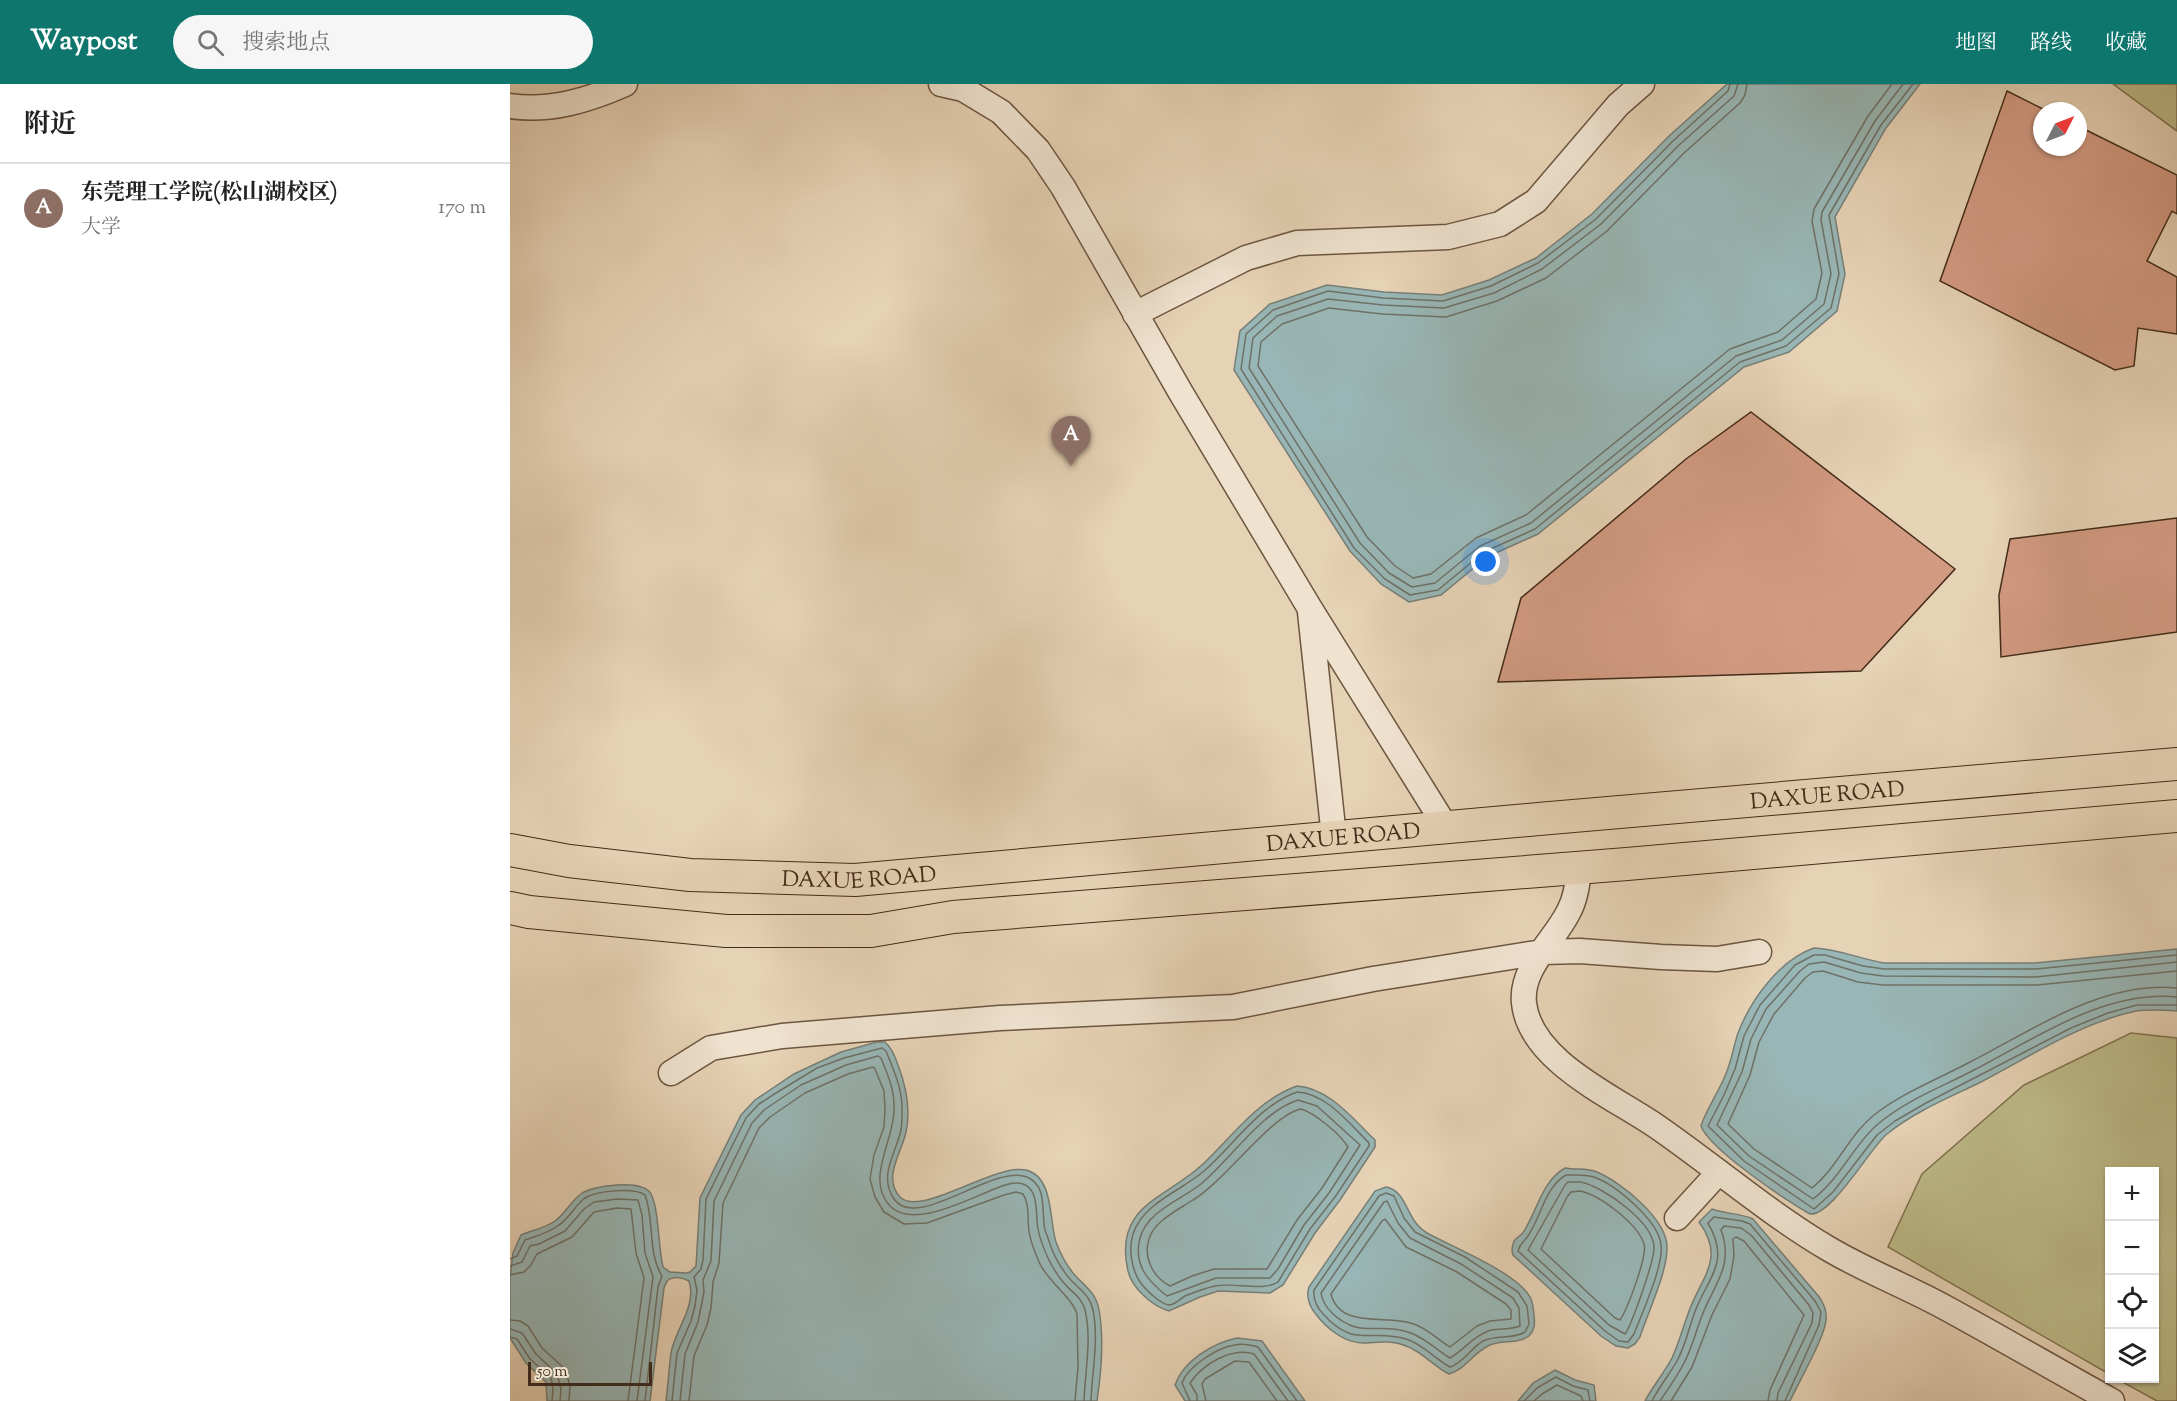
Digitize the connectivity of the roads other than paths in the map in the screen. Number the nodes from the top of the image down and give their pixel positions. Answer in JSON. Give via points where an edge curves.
{"nodes":[{"id":1,"x":625,"y":84,"type":"edge"},
{"id":2,"x":941,"y":84,"type":"edge"},
{"id":3,"x":1642,"y":84,"type":"edge"},
{"id":4,"x":510,"y":106,"type":"edge"},
{"id":5,"x":1135,"y":314,"type":"junction"},
{"id":6,"x":1309,"y":607,"type":"junction"},
{"id":7,"x":2177,"y":764,"type":"edge"},
{"id":8,"x":2177,"y":816,"type":"edge"},
{"id":9,"x":1446,"y":827,"type":"junction"},
{"id":10,"x":1334,"y":837,"type":"junction"},
{"id":11,"x":510,"y":850,"type":"edge"},
{"id":12,"x":1579,"y":867,"type":"junction"},
{"id":13,"x":510,"y":908,"type":"edge"},
{"id":14,"x":1543,"y":952,"type":"junction"},
{"id":15,"x":1759,"y":952,"type":"dead end"},
{"id":16,"x":671,"y":1074,"type":"dead end"},
{"id":17,"x":1719,"y":1172,"type":"junction"},
{"id":18,"x":1677,"y":1218,"type":"dead end"},
{"id":19,"x":2112,"y":1401,"type":"edge"}],
"edges":[{"from":1,"to":4,"type":"street","via":[[564,105]]},
{"from":2,"to":5,"type":"street","via":[[963,89],[1001,112],[1038,150]]},
{"from":3,"to":5,"type":"street","via":[[1618,105],[1536,201],[1500,224],[1448,237],[1298,243],[1246,258]]},
{"from":5,"to":6,"type":"street"},
{"from":6,"to":9,"type":"street"},
{"from":6,"to":10,"type":"street"},
{"from":7,"to":9,"type":"main road","name":"DAXUE ROAD"},
{"from":8,"to":12,"type":"main road","name":"DAXUE ROAD"},
{"from":9,"to":10,"type":"main road","name":"DAXUE ROAD"},
{"from":10,"to":11,"type":"main road","name":"DAXUE ROAD","via":[[855,880],[690,875]]},
{"from":12,"to":13,"type":"main road","name":"DAXUE ROAD","via":[[953,917],[871,931],[726,931]]},
{"from":12,"to":14,"type":"street","via":[[1570,910]]},
{"from":14,"to":15,"type":"street","via":[[1718,959]]},
{"from":14,"to":16,"type":"street","via":[[1373,979],[1233,1007],[979,1019],[782,1036],[711,1048]]},
{"from":14,"to":17,"type":"street","via":[[1528,979],[1524,1002],[1535,1032],[1546,1048],[1592,1088],[1653,1124]]},
{"from":17,"to":18,"type":"street"},
{"from":17,"to":19,"type":"street","via":[[1830,1250],[1946,1307]]}]}
